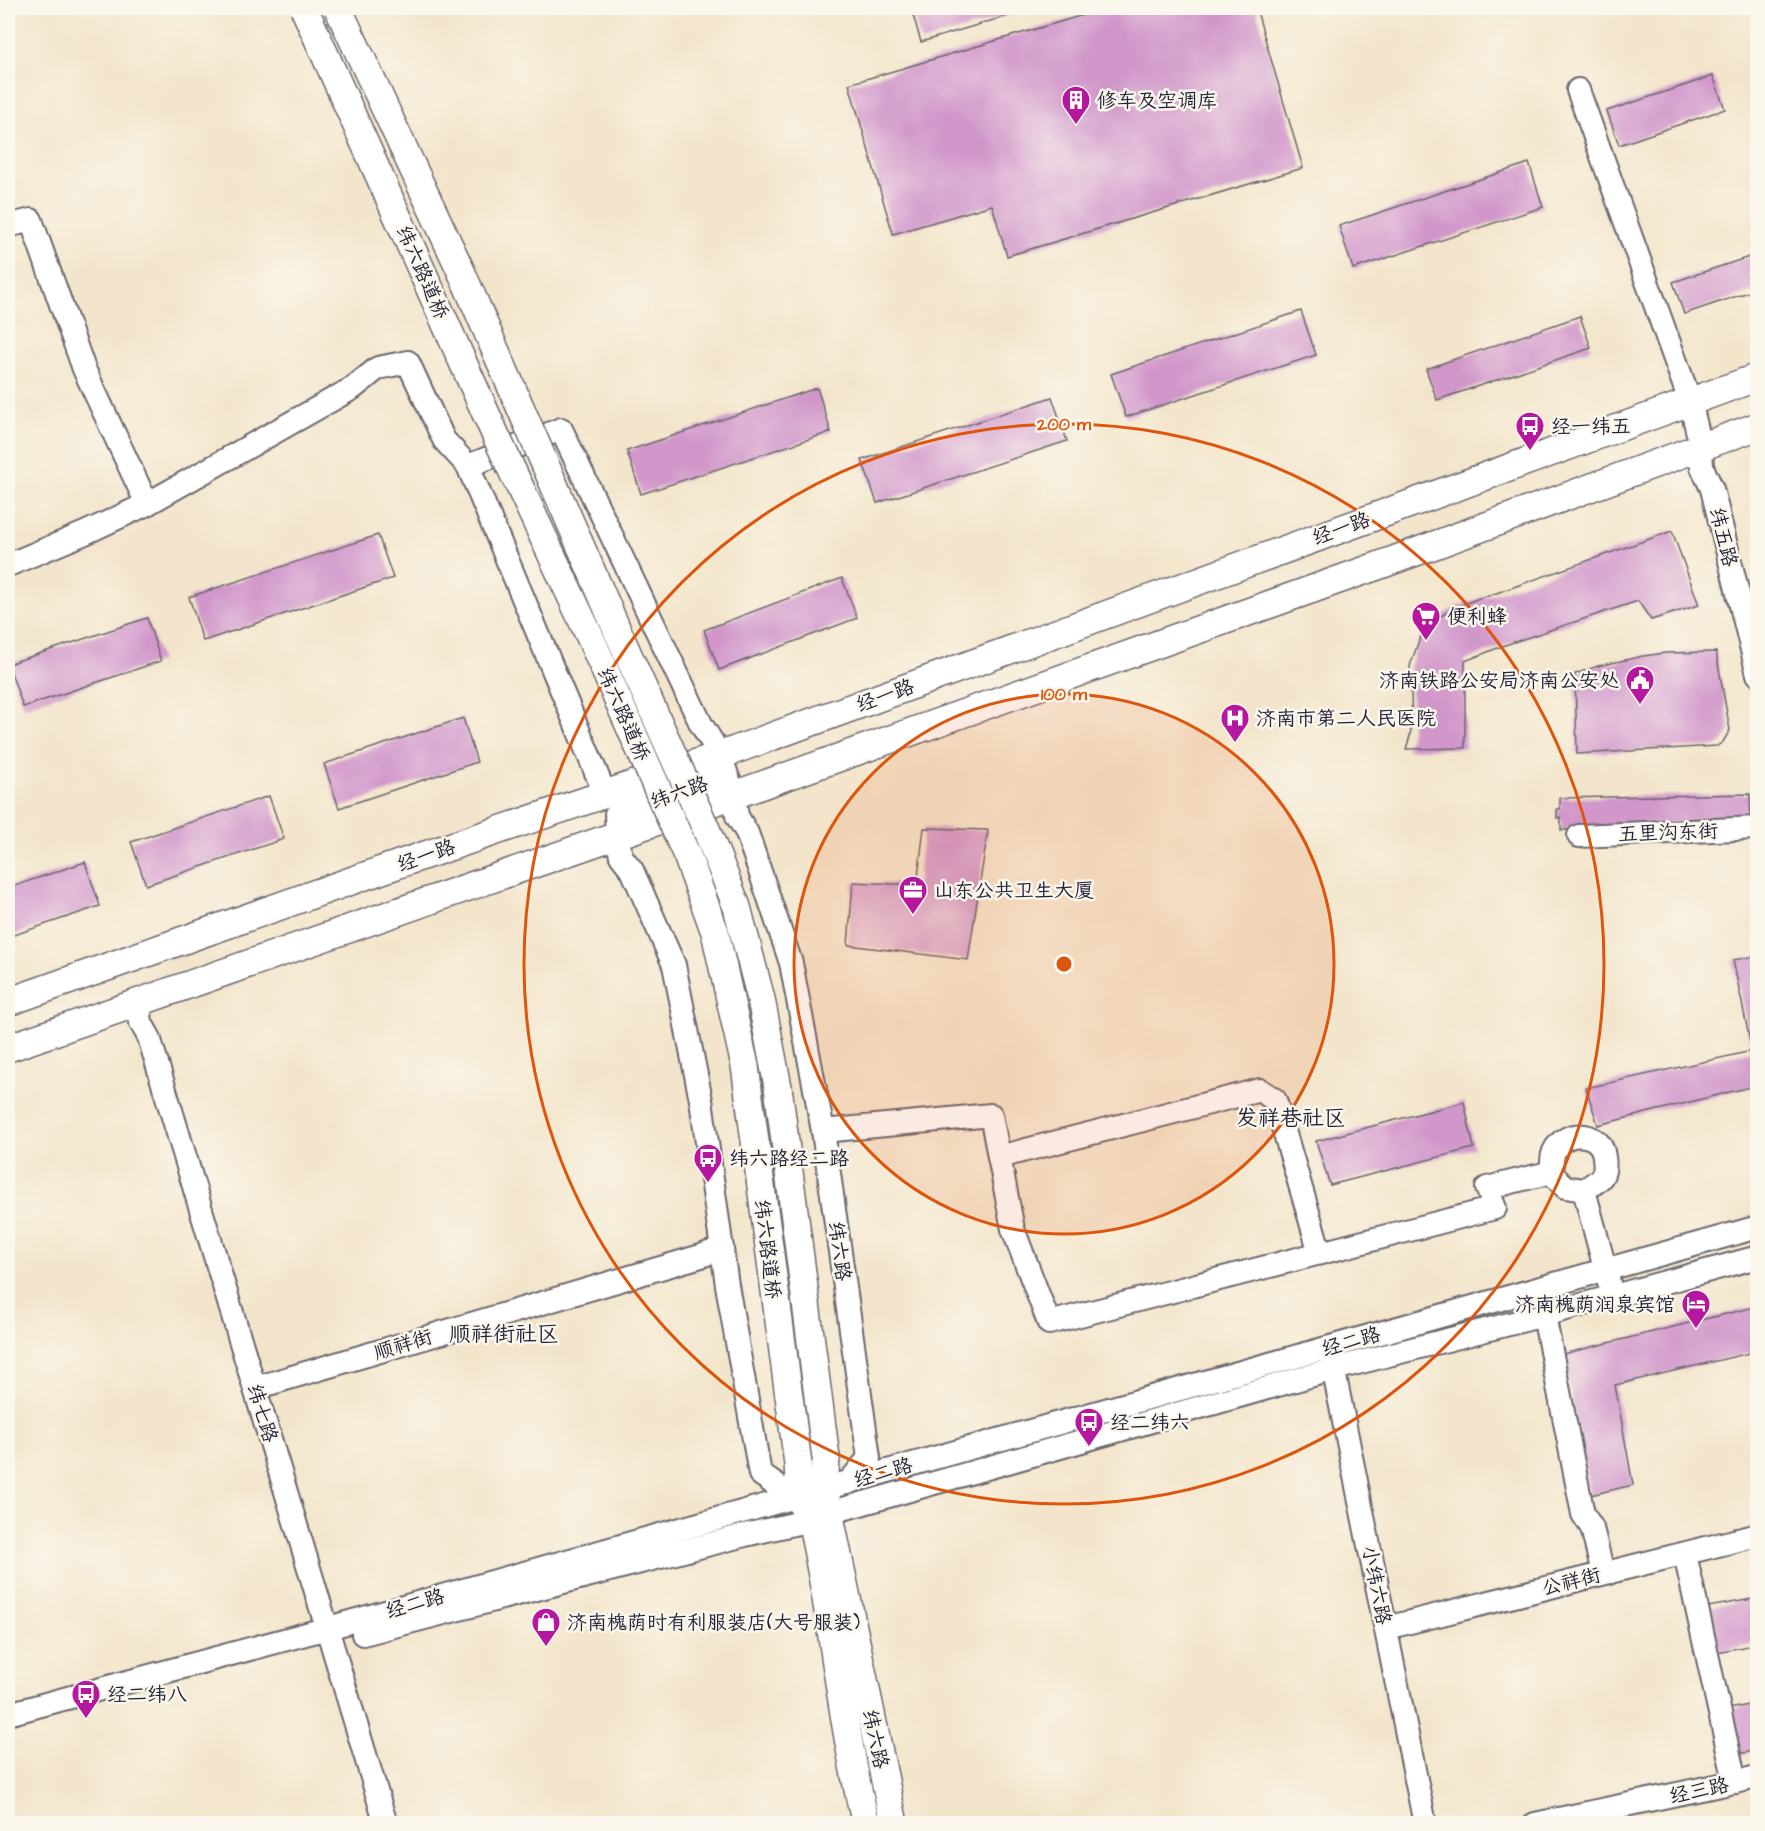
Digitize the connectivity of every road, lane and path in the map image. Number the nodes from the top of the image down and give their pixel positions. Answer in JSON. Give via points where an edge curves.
{"nodes":[{"id":1,"x":304,"y":8,"type":"edge"},
{"id":2,"x":338,"y":8,"type":"edge"},
{"id":3,"x":1578,"y":90,"type":"dead end"},
{"id":4,"x":8,"y":226,"type":"edge"},
{"id":5,"x":1758,"y":377,"type":"edge"},
{"id":6,"x":1690,"y":401,"type":"junction"},
{"id":7,"x":1758,"y":426,"type":"edge"},
{"id":8,"x":1701,"y":446,"type":"junction"},
{"id":9,"x":468,"y":466,"type":"junction"},
{"id":10,"x":147,"y":504,"type":"junction"},
{"id":11,"x":8,"y":565,"type":"edge"},
{"id":12,"x":1749,"y":605,"type":"edge"},
{"id":13,"x":1758,"y":674,"type":"edge"},
{"id":14,"x":720,"y":755,"type":"junction"},
{"id":15,"x":605,"y":794,"type":"junction"},
{"id":16,"x":734,"y":795,"type":"junction"},
{"id":17,"x":1758,"y":828,"type":"edge"},
{"id":18,"x":617,"y":834,"type":"junction"},
{"id":19,"x":1580,"y":836,"type":"dead end"},
{"id":20,"x":8,"y":1002,"type":"edge"},
{"id":21,"x":139,"y":1003,"type":"junction"},
{"id":22,"x":8,"y":1048,"type":"edge"},
{"id":23,"x":823,"y":1131,"type":"junction"},
{"id":24,"x":999,"y":1157,"type":"junction"},
{"id":25,"x":1552,"y":1172,"type":"junction"},
{"id":26,"x":1584,"y":1190,"type":"junction"},
{"id":27,"x":1758,"y":1227,"type":"edge"},
{"id":28,"x":722,"y":1248,"type":"junction"},
{"id":29,"x":1320,"y":1253,"type":"junction"},
{"id":30,"x":1758,"y":1257,"type":"edge"},
{"id":31,"x":1606,"y":1269,"type":"junction"},
{"id":32,"x":1613,"y":1296,"type":"junction"},
{"id":33,"x":1544,"y":1315,"type":"junction"},
{"id":34,"x":1328,"y":1347,"type":"junction"},
{"id":35,"x":1334,"y":1370,"type":"junction"},
{"id":36,"x":255,"y":1388,"type":"junction"},
{"id":37,"x":826,"y":1458,"type":"joint"},
{"id":38,"x":798,"y":1464,"type":"joint"},
{"id":39,"x":819,"y":1499,"type":"junction"},
{"id":40,"x":1758,"y":1535,"type":"edge"},
{"id":41,"x":1684,"y":1554,"type":"junction"},
{"id":42,"x":1603,"y":1573,"type":"junction"},
{"id":43,"x":1386,"y":1629,"type":"junction"},
{"id":44,"x":330,"y":1635,"type":"junction"},
{"id":45,"x":8,"y":1714,"type":"edge"},
{"id":46,"x":8,"y":1730,"type":"edge"},
{"id":47,"x":1758,"y":1778,"type":"edge"},
{"id":48,"x":1735,"y":1782,"type":"junction"},
{"id":49,"x":386,"y":1824,"type":"edge"},
{"id":50,"x":866,"y":1824,"type":"edge"},
{"id":51,"x":894,"y":1824,"type":"edge"},
{"id":52,"x":1425,"y":1824,"type":"edge"},
{"id":53,"x":1535,"y":1824,"type":"edge"}],
"edges":[{"from":1,"to":38,"type":"main road","name":"纬六路道桥","bridge":true,"via":[[596,650],[688,858],[715,932],[745,1066]]},
{"from":2,"to":37,"type":"main road","name":"纬六路道桥","bridge":true,"via":[[460,270],[737,907],[778,1087]]},
{"from":3,"to":6,"type":"street","name":"纬五路"},
{"from":4,"to":10,"type":"street","via":[[31,220],[84,369]]},
{"from":5,"to":6,"type":"main road","name":"经一路"},
{"from":6,"to":8,"type":"street","name":"纬五路"},
{"from":6,"to":14,"type":"main road","name":"经一路"},
{"from":7,"to":8,"type":"main road"},
{"from":8,"to":12,"type":"street","name":"纬五路","via":[[1702,467]]},
{"from":8,"to":16,"type":"main road","via":[[1383,564]]},
{"from":9,"to":10,"type":"street","via":[[444,440],[408,362],[378,368],[353,388]]},
{"from":9,"to":14,"type":"street","via":[[561,429],[701,724]]},
{"from":9,"to":15,"type":"street"},
{"from":10,"to":11,"type":"street"},
{"from":12,"to":13,"type":"street","name":"纬五路"},
{"from":14,"to":15,"type":"main road","name":"经一路"},
{"from":14,"to":16,"type":"street","name":"纬六路"},
{"from":14,"to":18,"type":"street","name":"纬六路","via":[[716,780],[616,814]]},
{"from":15,"to":20,"type":"main road","name":"经一路"},
{"from":16,"to":18,"type":"main road"},
{"from":16,"to":23,"type":"street","name":"纬六路","via":[[737,816],[747,833],[791,963]]},
{"from":17,"to":19,"type":"street","name":"五里沟东街"},
{"from":18,"to":21,"type":"main road"},
{"from":18,"to":28,"type":"street","via":[[621,856],[632,870],[674,965],[701,1100]]},
{"from":21,"to":22,"type":"main road"},
{"from":21,"to":36,"type":"street","name":"纬七路","via":[[141,1023],[149,1037]]},
{"from":23,"to":24,"type":"street","via":[[991,1115]]},
{"from":23,"to":39,"type":"street","name":"纬六路","via":[[869,1458]]},
{"from":24,"to":29,"type":"street","via":[[1260,1090],[1275,1100]]},
{"from":24,"to":29,"type":"street","via":[[1013,1229],[1049,1323]]},
{"from":25,"to":26,"type":"street","via":[[1565,1186]]},
{"from":25,"to":26,"type":"street","via":[[1552,1155],[1561,1141],[1578,1134],[1594,1139],[1604,1150],[1606,1168],[1600,1180]]},
{"from":25,"to":29,"type":"street","via":[[1487,1188],[1495,1208]]},
{"from":26,"to":31,"type":"street"},
{"from":27,"to":31,"type":"street","name":"经二路"},
{"from":28,"to":36,"type":"street","name":"顺祥街"},
{"from":28,"to":39,"type":"street","via":[[760,1474]]},
{"from":30,"to":32,"type":"street","name":"经二路"},
{"from":31,"to":32,"type":"street"},
{"from":31,"to":34,"type":"street","name":"经二路"},
{"from":32,"to":33,"type":"street","name":"经二路"},
{"from":33,"to":35,"type":"street","name":"经二路"},
{"from":33,"to":42,"type":"street","via":[[1583,1514],[1592,1528]]},
{"from":34,"to":35,"type":"street","name":"小纬六路"},
{"from":34,"to":39,"type":"street","name":"经二路"},
{"from":35,"to":39,"type":"street","name":"经二路"},
{"from":35,"to":43,"type":"street","name":"小纬六路"},
{"from":36,"to":44,"type":"street","name":"纬七路"},
{"from":37,"to":39,"type":"main road","name":"纬六路"},
{"from":38,"to":39,"type":"main road","name":"纬六路","via":[[799,1479]]},
{"from":39,"to":44,"type":"street","name":"经二路","via":[[745,1535]]},
{"from":39,"to":50,"type":"main road","name":"纬六路","via":[[854,1779]]},
{"from":39,"to":51,"type":"main road","name":"纬六路"},
{"from":40,"to":41,"type":"street","name":"公祥街"},
{"from":41,"to":42,"type":"street","name":"公祥街"},
{"from":41,"to":48,"type":"street"},
{"from":42,"to":43,"type":"street","name":"公祥街"},
{"from":43,"to":52,"type":"street","name":"小纬六路"},
{"from":44,"to":45,"type":"street","name":"经二路"},
{"from":44,"to":46,"type":"street","name":"经二路"},
{"from":44,"to":49,"type":"street","name":"纬七路"},
{"from":47,"to":48,"type":"street","name":"经三路"},
{"from":48,"to":53,"type":"street","name":"经三路"}]}
